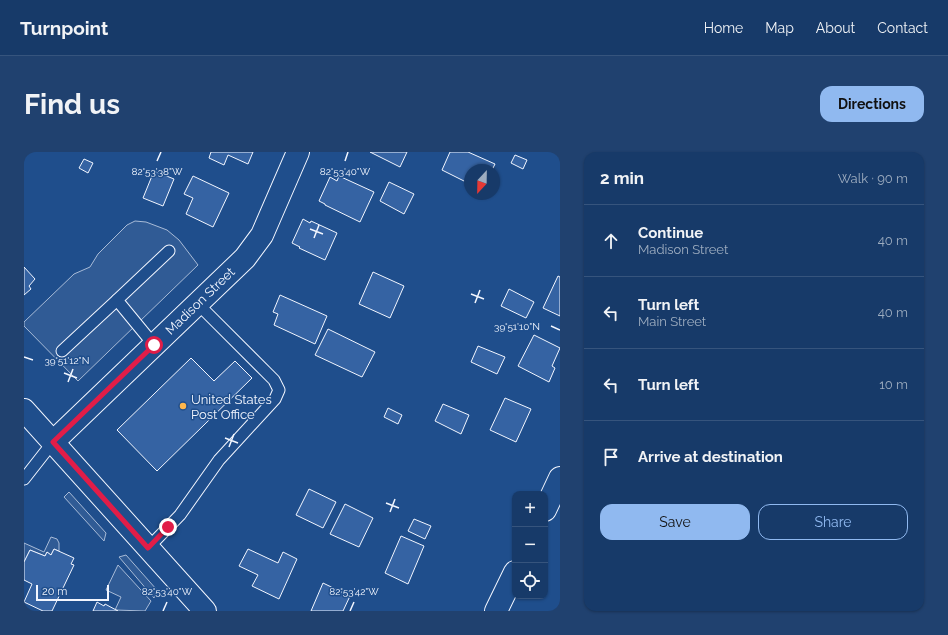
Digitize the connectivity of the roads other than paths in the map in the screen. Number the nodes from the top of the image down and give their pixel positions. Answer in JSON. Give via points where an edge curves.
{"nodes":[{"id":1,"x":298,"y":152,"type":"edge"},
{"id":2,"x":169,"y":251,"type":"dead end"},
{"id":3,"x":116,"y":300,"type":"junction"},
{"id":4,"x":198,"y":304,"type":"junction"},
{"id":5,"x":154,"y":345,"type":"junction"},
{"id":6,"x":62,"y":351,"type":"dead end"},
{"id":7,"x":24,"y":410,"type":"edge"},
{"id":8,"x":53,"y":442,"type":"junction"},
{"id":9,"x":560,"y":478,"type":"edge"},
{"id":10,"x":24,"y":479,"type":"edge"},
{"id":11,"x":548,"y":504,"type":"edge"},
{"id":12,"x":148,"y":548,"type":"junction"},
{"id":13,"x":512,"y":578,"type":"edge"},
{"id":14,"x":205,"y":611,"type":"edge"},
{"id":15,"x":496,"y":611,"type":"edge"}],
"edges":[{"from":1,"to":4,"type":"street","name":"Madison Street","via":[[262,235],[245,258]]},
{"from":2,"to":3,"type":"lane"},
{"from":3,"to":5,"type":"lane"},
{"from":3,"to":6,"type":"lane"},
{"from":4,"to":5,"type":"street","name":"Madison Street"},
{"from":4,"to":12,"type":"lane","via":[[274,380],[279,390],[275,399],[219,460],[180,515]]},
{"from":5,"to":8,"type":"street","name":"Madison Street"},
{"from":7,"to":8,"type":"street"},
{"from":8,"to":10,"type":"lane"},
{"from":8,"to":12,"type":"street"},
{"from":9,"to":11,"type":"street"},
{"from":12,"to":14,"type":"street"},
{"from":13,"to":15,"type":"street"}]}
